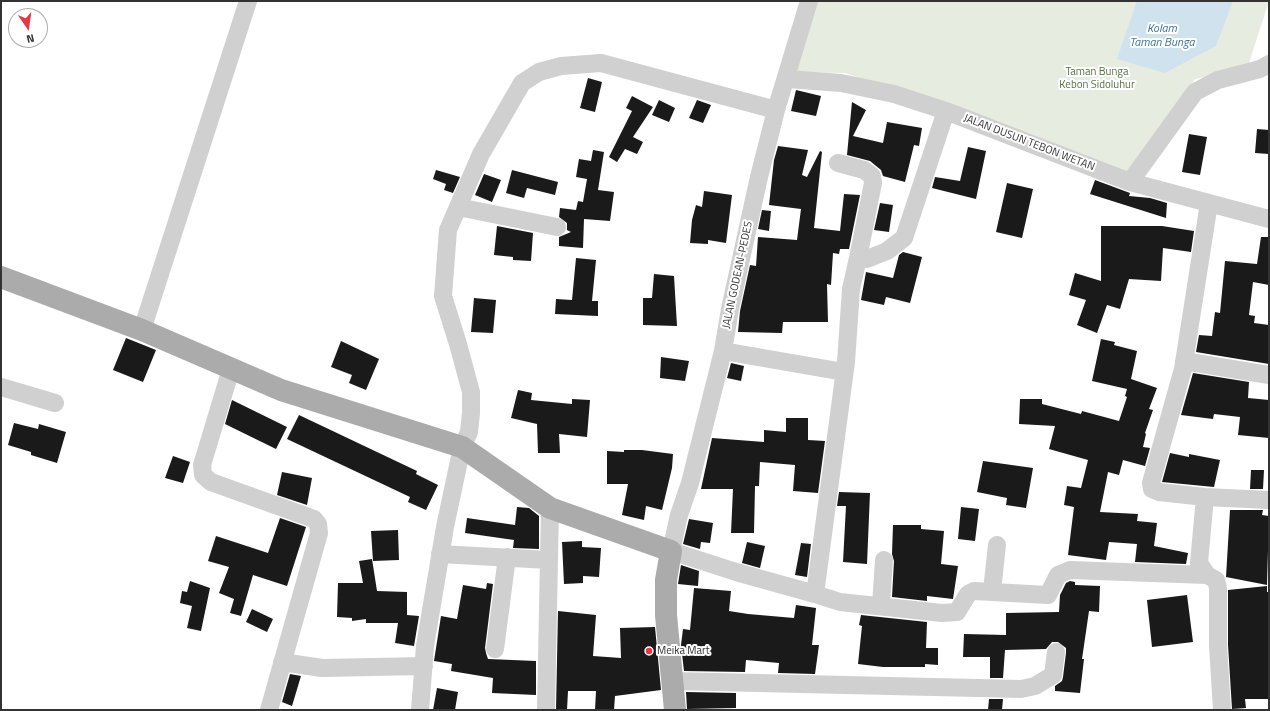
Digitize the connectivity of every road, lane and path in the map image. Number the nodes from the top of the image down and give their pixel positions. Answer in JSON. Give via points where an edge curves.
{"nodes":[{"id":1,"x":248,"y":1,"type":"edge"},
{"id":2,"x":809,"y":1,"type":"edge"},
{"id":3,"x":1269,"y":64,"type":"edge"},
{"id":4,"x":787,"y":78,"type":"junction"},
{"id":5,"x":776,"y":110,"type":"junction"},
{"id":6,"x":946,"y":111,"type":"junction"},
{"id":7,"x":838,"y":163,"type":"dead end"},
{"id":8,"x":1130,"y":182,"type":"junction"},
{"id":9,"x":1209,"y":203,"type":"junction"},
{"id":10,"x":458,"y":207,"type":"junction"},
{"id":11,"x":1269,"y":219,"type":"edge"},
{"id":12,"x":558,"y":227,"type":"dead end"},
{"id":13,"x":858,"y":258,"type":"junction"},
{"id":14,"x":1,"y":277,"type":"edge"},
{"id":15,"x":142,"y":330,"type":"junction"},
{"id":16,"x":723,"y":351,"type":"junction"},
{"id":17,"x":1184,"y":361,"type":"junction"},
{"id":18,"x":232,"y":369,"type":"junction"},
{"id":19,"x":844,"y":372,"type":"junction"},
{"id":20,"x":1269,"y":375,"type":"edge"},
{"id":21,"x":1,"y":387,"type":"edge"},
{"id":22,"x":54,"y":403,"type":"dead end"},
{"id":23,"x":462,"y":447,"type":"junction"},
{"id":24,"x":1205,"y":497,"type":"junction"},
{"id":25,"x":1269,"y":500,"type":"edge"},
{"id":26,"x":550,"y":508,"type":"junction"},
{"id":27,"x":997,"y":545,"type":"dead end"},
{"id":28,"x":671,"y":551,"type":"junction"},
{"id":29,"x":440,"y":554,"type":"junction"},
{"id":30,"x":507,"y":557,"type":"junction"},
{"id":31,"x":549,"y":560,"type":"junction"},
{"id":32,"x":884,"y":560,"type":"dead end"},
{"id":33,"x":1207,"y":575,"type":"junction"},
{"id":34,"x":992,"y":591,"type":"junction"},
{"id":35,"x":815,"y":594,"type":"junction"},
{"id":36,"x":881,"y":605,"type":"junction"},
{"id":37,"x":495,"y":649,"type":"dead end"},
{"id":38,"x":1056,"y":652,"type":"dead end"},
{"id":39,"x":282,"y":662,"type":"junction"},
{"id":40,"x":424,"y":666,"type":"junction"},
{"id":41,"x":671,"y":681,"type":"junction"},
{"id":42,"x":269,"y":710,"type":"edge"},
{"id":43,"x":420,"y":710,"type":"edge"},
{"id":44,"x":546,"y":710,"type":"edge"},
{"id":45,"x":675,"y":710,"type":"edge"},
{"id":46,"x":1222,"y":710,"type":"edge"}],
"edges":[{"from":1,"to":15,"type":"street"},
{"from":2,"to":4,"type":"street","name":"JALAN GODEAN-PEDES"},
{"from":3,"to":8,"type":"street","via":[[1260,69],[1218,80],[1195,92]]},
{"from":4,"to":5,"type":"street","name":"JALAN GODEAN-PEDES"},
{"from":4,"to":6,"type":"street","name":"JALAN DUSUN TEBON WETAN","via":[[841,83],[894,94]]},
{"from":5,"to":10,"type":"street","via":[[601,63],[561,66],[539,72],[522,83],[481,154]]},
{"from":5,"to":16,"type":"street","name":"JALAN GODEAN-PEDES","via":[[757,185]]},
{"from":6,"to":8,"type":"street","name":"JALAN DUSUN TEBON WETAN"},
{"from":6,"to":13,"type":"street","via":[[904,238],[887,251],[867,259]]},
{"from":7,"to":13,"type":"street","via":[[864,170],[872,176],[873,183]]},
{"from":8,"to":9,"type":"street","name":"JALAN DUSUN TEBON WETAN"},
{"from":9,"to":11,"type":"street","name":"JALAN DUSUN TEBON WETAN"},
{"from":9,"to":17,"type":"street"},
{"from":10,"to":12,"type":"street"},
{"from":10,"to":23,"type":"street","via":[[448,230],[442,296],[471,392],[472,413]]},
{"from":13,"to":19,"type":"street","via":[[851,289]]},
{"from":14,"to":15,"type":"main road"},
{"from":15,"to":18,"type":"main road"},
{"from":16,"to":19,"type":"street"},
{"from":16,"to":28,"type":"street","name":"JALAN GODEAN-PEDES"},
{"from":17,"to":20,"type":"street"},
{"from":17,"to":24,"type":"street","via":[[1151,483],[1152,489],[1159,492]]},
{"from":18,"to":23,"type":"main road","via":[[281,390]]},
{"from":18,"to":39,"type":"street","via":[[202,465],[203,475],[211,482],[314,518],[318,524],[319,533]]},
{"from":19,"to":35,"type":"street"},
{"from":21,"to":22,"type":"street"},
{"from":23,"to":26,"type":"main road"},
{"from":23,"to":29,"type":"street"},
{"from":24,"to":25,"type":"street"},
{"from":24,"to":33,"type":"street","via":[[1199,563]]},
{"from":26,"to":28,"type":"main road"},
{"from":26,"to":31,"type":"street"},
{"from":27,"to":34,"type":"street"},
{"from":28,"to":35,"type":"street"},
{"from":28,"to":41,"type":"main road","via":[[666,580]]},
{"from":29,"to":30,"type":"street"},
{"from":29,"to":40,"type":"street"},
{"from":30,"to":31,"type":"street"},
{"from":30,"to":37,"type":"street"},
{"from":31,"to":44,"type":"street"},
{"from":32,"to":36,"type":"street"},
{"from":33,"to":34,"type":"street","via":[[1070,570],[1058,575],[1048,595]]},
{"from":33,"to":46,"type":"street","via":[[1216,580],[1218,588]]},
{"from":34,"to":36,"type":"street","via":[[974,591],[968,594],[957,612],[942,613]]},
{"from":35,"to":36,"type":"street","via":[[840,602]]},
{"from":38,"to":41,"type":"street","via":[[1053,675],[1035,686],[1021,689]]},
{"from":39,"to":40,"type":"street","via":[[322,668]]},
{"from":39,"to":42,"type":"street"},
{"from":40,"to":43,"type":"street"},
{"from":41,"to":45,"type":"main road"}]}
